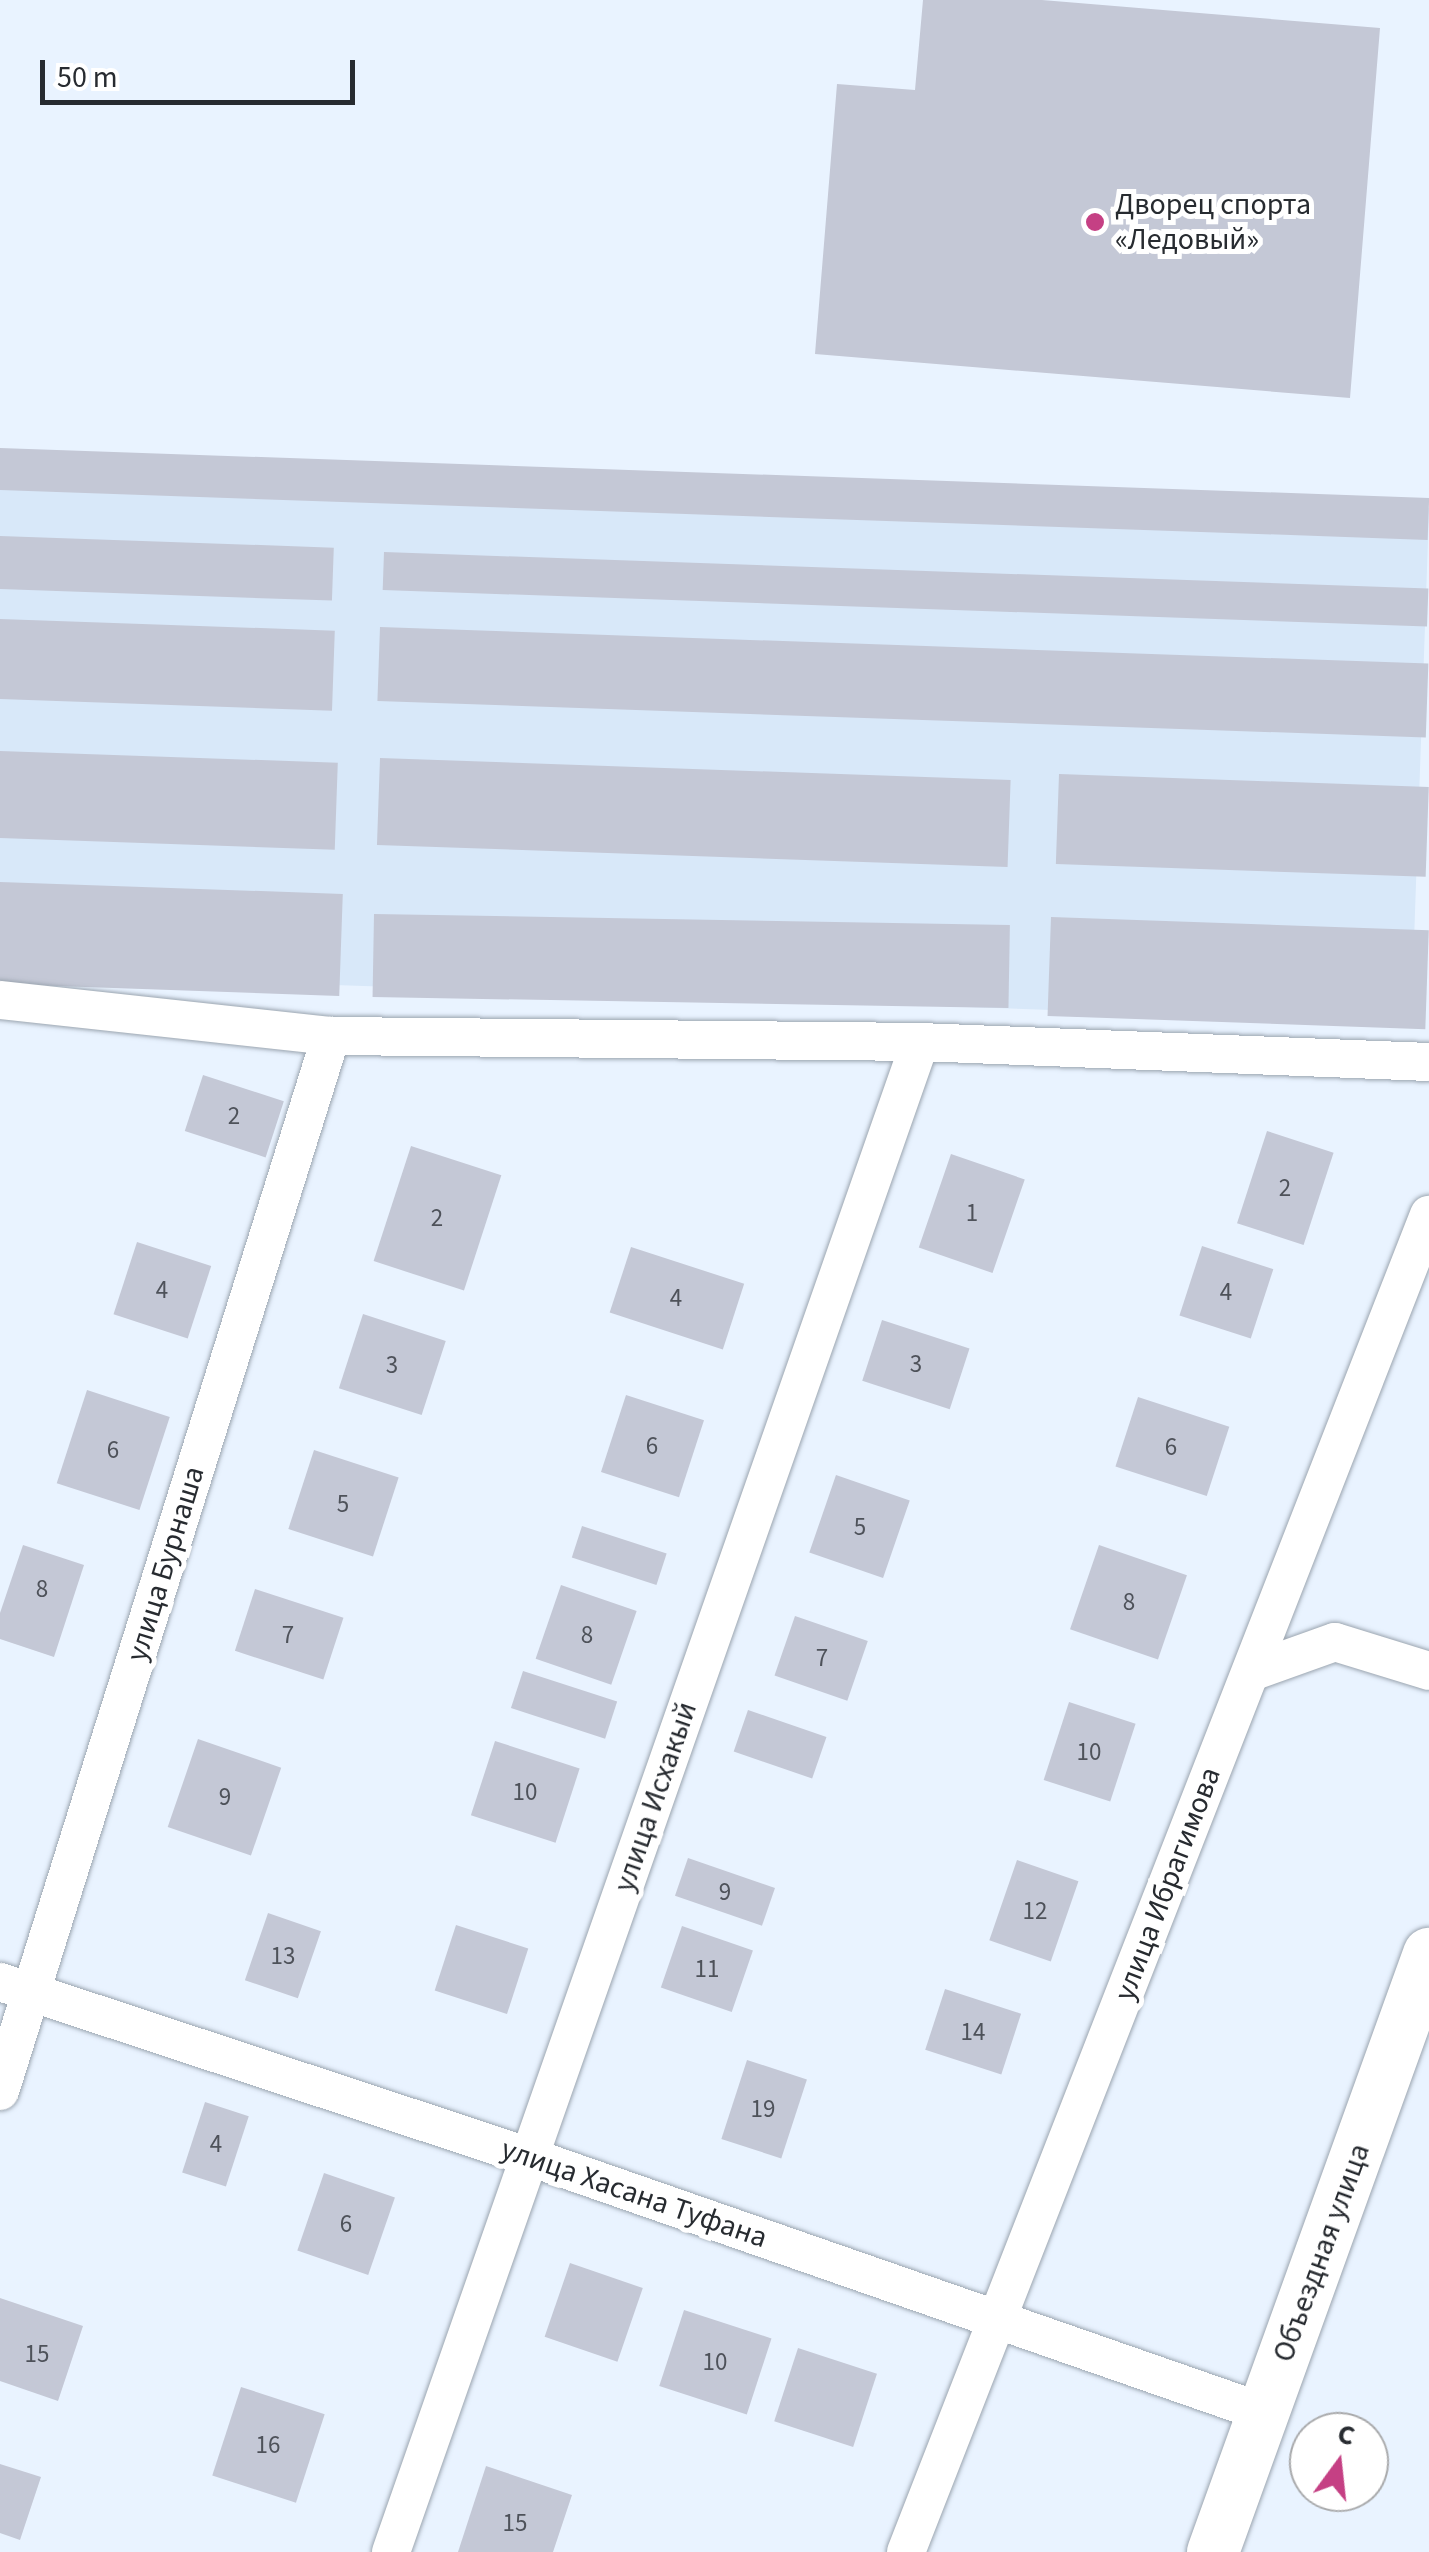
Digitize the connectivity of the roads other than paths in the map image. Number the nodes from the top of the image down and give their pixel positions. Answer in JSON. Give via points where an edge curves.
{"nodes":[{"id":1,"x":0,"y":1000,"type":"edge"},
{"id":2,"x":330,"y":1036,"type":"junction"},
{"id":3,"x":920,"y":1042,"type":"junction"},
{"id":4,"x":1429,"y":1062,"type":"edge"},
{"id":5,"x":1429,"y":1215,"type":"edge"},
{"id":6,"x":1429,"y":1671,"type":"edge"},
{"id":7,"x":1251,"y":1672,"type":"junction"},
{"id":8,"x":1429,"y":1954,"type":"edge"},
{"id":9,"x":16,"y":1988,"type":"edge"},
{"id":10,"x":0,"y":2090,"type":"edge"},
{"id":11,"x":530,"y":2158,"type":"junction"},
{"id":12,"x":998,"y":2320,"type":"junction"},
{"id":13,"x":1265,"y":2413,"type":"junction"},
{"id":14,"x":391,"y":2552,"type":"edge"},
{"id":15,"x":906,"y":2552,"type":"edge"},
{"id":16,"x":1214,"y":2552,"type":"edge"}],
"edges":[{"from":1,"to":2,"type":"street"},
{"from":2,"to":3,"type":"street"},
{"from":2,"to":9,"type":"street","name":"улица Бурнаша"},
{"from":3,"to":4,"type":"street"},
{"from":3,"to":11,"type":"street","name":"улица Исхакый"},
{"from":5,"to":7,"type":"street","name":"улица Ибрагимова"},
{"from":6,"to":7,"type":"street","via":[[1335,1642]]},
{"from":7,"to":12,"type":"street","name":"улица Ибрагимова"},
{"from":8,"to":13,"type":"street","name":"Объездная улица"},
{"from":9,"to":10,"type":"street","name":"улица Бурнаша"},
{"from":9,"to":11,"type":"street","name":"улица Хасана Туфана"},
{"from":11,"to":12,"type":"street","name":"улица Хасана Туфана"},
{"from":11,"to":14,"type":"street","name":"улица Исхакый"},
{"from":12,"to":13,"type":"street","name":"улица Хасана Туфана"},
{"from":12,"to":15,"type":"street","name":"улица Ибрагимова"},
{"from":13,"to":16,"type":"street","name":"Объездная улица"}]}
